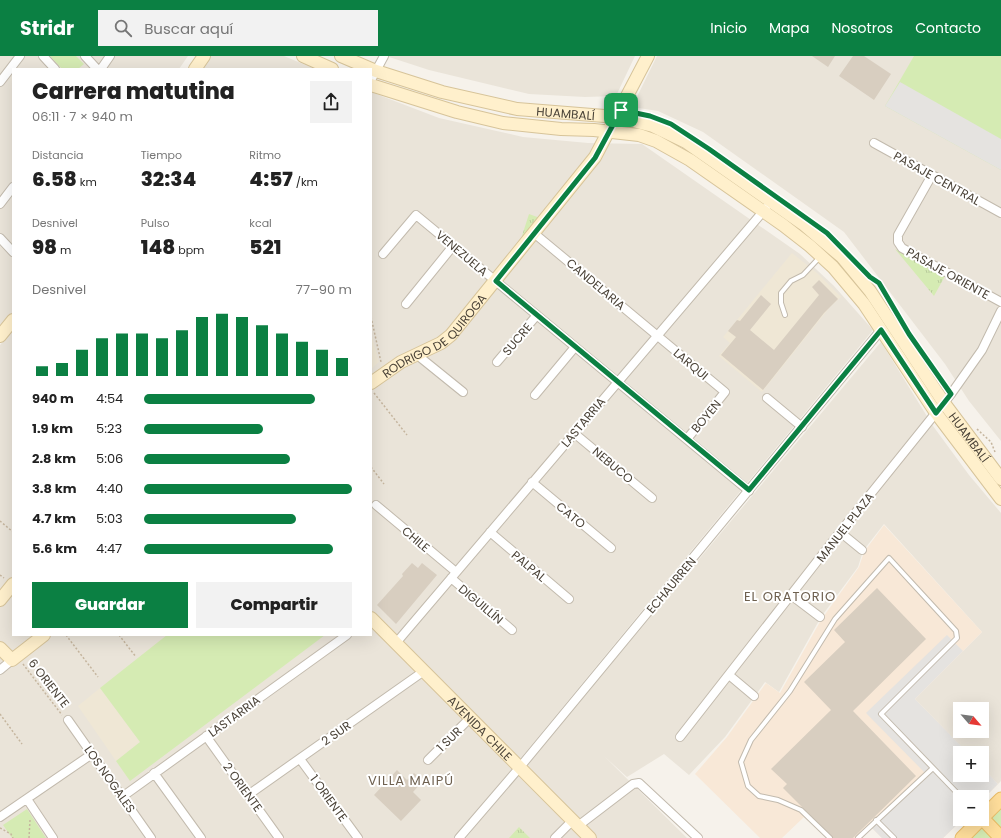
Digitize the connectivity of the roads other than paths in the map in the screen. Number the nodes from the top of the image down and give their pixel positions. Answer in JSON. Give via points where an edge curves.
{"nodes":[{"id":1,"x":20,"y":56,"type":"edge"},
{"id":2,"x":43,"y":56,"type":"edge"},
{"id":3,"x":85,"y":56,"type":"edge"},
{"id":4,"x":110,"y":56,"type":"edge"},
{"id":5,"x":204,"y":56,"type":"edge"},
{"id":6,"x":303,"y":56,"type":"edge"},
{"id":7,"x":341,"y":56,"type":"edge"},
{"id":8,"x":384,"y":56,"type":"edge"},
{"id":9,"x":648,"y":56,"type":"edge"},
{"id":10,"x":53,"y":68,"type":"edge"},
{"id":11,"x":96,"y":68,"type":"edge"},
{"id":12,"x":102,"y":68,"type":"edge"},
{"id":13,"x":196,"y":68,"type":"edge"},
{"id":14,"x":330,"y":68,"type":"edge"},
{"id":15,"x":361,"y":68,"type":"edge"},
{"id":16,"x":374,"y":76,"type":"edge"},
{"id":17,"x":0,"y":82,"type":"edge"},
{"id":18,"x":372,"y":85,"type":"edge"},
{"id":19,"x":617,"y":117,"type":"junction"},
{"id":20,"x":610,"y":131,"type":"junction"},
{"id":21,"x":874,"y":143,"type":"dead end"},
{"id":22,"x":932,"y":174,"type":"junction"},
{"id":23,"x":12,"y":188,"type":"edge"},
{"id":24,"x":771,"y":201,"type":"junction"},
{"id":25,"x":0,"y":204,"type":"edge"},
{"id":26,"x":764,"y":211,"type":"junction"},
{"id":27,"x":1001,"y":213,"type":"edge"},
{"id":28,"x":535,"y":234,"type":"junction"},
{"id":29,"x":0,"y":238,"type":"edge"},
{"id":30,"x":454,"y":246,"type":"junction"},
{"id":31,"x":831,"y":246,"type":"junction"},
{"id":32,"x":12,"y":251,"type":"edge"},
{"id":33,"x":383,"y":254,"type":"dead end"},
{"id":34,"x":822,"y":256,"type":"junction"},
{"id":35,"x":496,"y":281,"type":"junction"},
{"id":36,"x":1001,"y":302,"type":"edge"},
{"id":37,"x":406,"y":304,"type":"dead end"},
{"id":38,"x":1001,"y":312,"type":"edge"},
{"id":39,"x":537,"y":315,"type":"junction"},
{"id":40,"x":785,"y":315,"type":"dead end"},
{"id":41,"x":12,"y":321,"type":"edge"},
{"id":42,"x":881,"y":330,"type":"junction"},
{"id":43,"x":657,"y":335,"type":"junction"},
{"id":44,"x":0,"y":336,"type":"edge"},
{"id":45,"x":575,"y":347,"type":"junction"},
{"id":46,"x":416,"y":354,"type":"junction"},
{"id":47,"x":498,"y":362,"type":"dead end"},
{"id":48,"x":372,"y":382,"type":"edge"},
{"id":49,"x":618,"y":382,"type":"junction"},
{"id":50,"x":462,"y":392,"type":"dead end"},
{"id":51,"x":725,"y":392,"type":"joint"},
{"id":52,"x":536,"y":395,"type":"dead end"},
{"id":53,"x":766,"y":398,"type":"dead end"},
{"id":54,"x":944,"y":403,"type":"junction"},
{"id":55,"x":936,"y":413,"type":"junction"},
{"id":56,"x":802,"y":427,"type":"junction"},
{"id":57,"x":574,"y":433,"type":"junction"},
{"id":58,"x":687,"y":439,"type":"junction"},
{"id":59,"x":1001,"y":479,"type":"edge"},
{"id":60,"x":532,"y":482,"type":"junction"},
{"id":61,"x":749,"y":490,"type":"junction"},
{"id":62,"x":652,"y":498,"type":"dead end"},
{"id":63,"x":1001,"y":499,"type":"edge"},
{"id":64,"x":376,"y":505,"type":"dead end"},
{"id":65,"x":490,"y":532,"type":"junction"},
{"id":66,"x":840,"y":532,"type":"junction"},
{"id":67,"x":610,"y":548,"type":"dead end"},
{"id":68,"x":862,"y":550,"type":"dead end"},
{"id":69,"x":453,"y":575,"type":"junction"},
{"id":70,"x":12,"y":585,"type":"edge"},
{"id":71,"x":791,"y":596,"type":"junction"},
{"id":72,"x":569,"y":599,"type":"dead end"},
{"id":73,"x":0,"y":600,"type":"edge"},
{"id":74,"x":820,"y":617,"type":"dead end"},
{"id":75,"x":372,"y":619,"type":"edge"},
{"id":76,"x":512,"y":630,"type":"dead end"},
{"id":77,"x":43,"y":636,"type":"edge"},
{"id":78,"x":346,"y":636,"type":"edge"},
{"id":79,"x":396,"y":643,"type":"junction"},
{"id":80,"x":0,"y":648,"type":"edge"},
{"id":81,"x":14,"y":658,"type":"junction"},
{"id":82,"x":0,"y":670,"type":"edge"},
{"id":83,"x":424,"y":671,"type":"junction"},
{"id":84,"x":728,"y":675,"type":"junction"},
{"id":85,"x":754,"y":696,"type":"dead end"},
{"id":86,"x":470,"y":718,"type":"junction"},
{"id":87,"x":68,"y":720,"type":"road end"},
{"id":88,"x":206,"y":736,"type":"junction"},
{"id":89,"x":680,"y":738,"type":"dead end"},
{"id":90,"x":92,"y":754,"type":"junction"},
{"id":91,"x":300,"y":758,"type":"junction"},
{"id":92,"x":428,"y":760,"type":"dead end"},
{"id":93,"x":520,"y":767,"type":"junction"},
{"id":94,"x":933,"y":768,"type":"junction"},
{"id":95,"x":154,"y":773,"type":"junction"},
{"id":96,"x":954,"y":790,"type":"edge"},
{"id":97,"x":248,"y":795,"type":"junction"},
{"id":98,"x":122,"y":796,"type":"junction"},
{"id":99,"x":26,"y":799,"type":"junction"},
{"id":100,"x":1001,"y":799,"type":"edge"},
{"id":101,"x":989,"y":812,"type":"edge"},
{"id":102,"x":0,"y":817,"type":"edge"},
{"id":103,"x":876,"y":820,"type":"junction"},
{"id":104,"x":575,"y":823,"type":"junction"},
{"id":105,"x":975,"y":826,"type":"edge"},
{"id":106,"x":989,"y":826,"type":"edge"},
{"id":107,"x":53,"y":838,"type":"edge"},
{"id":108,"x":151,"y":838,"type":"edge"},
{"id":109,"x":201,"y":838,"type":"edge"},
{"id":110,"x":279,"y":838,"type":"edge"},
{"id":111,"x":358,"y":838,"type":"edge"},
{"id":112,"x":459,"y":838,"type":"edge"},
{"id":113,"x":555,"y":838,"type":"edge"},
{"id":114,"x":590,"y":838,"type":"edge"},
{"id":115,"x":698,"y":838,"type":"edge"},
{"id":116,"x":830,"y":838,"type":"edge"},
{"id":117,"x":858,"y":838,"type":"edge"},
{"id":118,"x":894,"y":838,"type":"edge"},
{"id":119,"x":962,"y":838,"type":"edge"},
{"id":120,"x":1001,"y":838,"type":"edge"}],
"edges":[{"from":1,"to":17,"type":"street"},
{"from":2,"to":10,"type":"street"},
{"from":3,"to":11,"type":"street"},
{"from":4,"to":12,"type":"street"},
{"from":5,"to":13,"type":"main road"},
{"from":6,"to":14,"type":"main road"},
{"from":7,"to":15,"type":"main road","name":"HUAMBALÍ"},
{"from":8,"to":16,"type":"street"},
{"from":9,"to":19,"type":"main road","name":"RODRIGO DE QUIROGA"},
{"from":16,"to":19,"type":"main road","name":"HUAMBALÍ","via":[[517,109]]},
{"from":18,"to":20,"type":"main road","name":"HUAMBALÍ","via":[[457,112],[503,123]]},
{"from":19,"to":20,"type":"main road","name":"RODRIGO DE QUIROGA"},
{"from":19,"to":24,"type":"main road","name":"HUAMBALÍ","via":[[653,126],[675,136]]},
{"from":20,"to":26,"type":"main road","name":"HUAMBALÍ","via":[[639,135],[662,144]]},
{"from":20,"to":28,"type":"main road","name":"RODRIGO DE QUIROGA","via":[[595,158]]},
{"from":21,"to":22,"type":"street","name":"PASAJE CENTRAL"},
{"from":22,"to":27,"type":"street","name":"PASAJE CENTRAL"},
{"from":22,"to":36,"type":"street","name":"PASAJE ORIENTE","via":[[898,235],[898,242],[902,248]]},
{"from":23,"to":25,"type":"street"},
{"from":24,"to":26,"type":"street","name":"LASTARRIA"},
{"from":24,"to":31,"type":"main road","name":"HUAMBALÍ"},
{"from":26,"to":34,"type":"main road","name":"HUAMBALÍ"},
{"from":26,"to":43,"type":"street","name":"LASTARRIA"},
{"from":28,"to":35,"type":"main road","name":"RODRIGO DE QUIROGA"},
{"from":28,"to":43,"type":"street","name":"CANDELARIA"},
{"from":29,"to":32,"type":"street"},
{"from":30,"to":33,"type":"street","name":"VENEZUELA","via":[[416,215]]},
{"from":30,"to":35,"type":"street","name":"VENEZUELA"},
{"from":30,"to":37,"type":"street"},
{"from":31,"to":34,"type":"lane"},
{"from":31,"to":54,"type":"main road","name":"HUAMBALÍ","via":[[870,290]]},
{"from":34,"to":40,"type":"lane","via":[[803,275],[791,281],[782,293],[781,303]]},
{"from":34,"to":42,"type":"main road","name":"HUAMBALÍ","via":[[854,291]]},
{"from":35,"to":39,"type":"street","name":"VENEZUELA"},
{"from":35,"to":46,"type":"main road","name":"RODRIGO DE QUIROGA","via":[[448,338],[441,344]]},
{"from":38,"to":54,"type":"street","name":"MANUEL PLAZA","via":[[970,368]]},
{"from":39,"to":45,"type":"street","name":"VENEZUELA"},
{"from":39,"to":47,"type":"street","name":"SUCRE"},
{"from":41,"to":44,"type":"main road"},
{"from":42,"to":55,"type":"main road","name":"HUAMBALÍ"},
{"from":42,"to":56,"type":"street","name":"ECHAURREN"},
{"from":43,"to":49,"type":"street","name":"LASTARRIA"},
{"from":43,"to":51,"type":"street","name":"LARQUI"},
{"from":45,"to":49,"type":"street","name":"VENEZUELA"},
{"from":45,"to":52,"type":"street"},
{"from":46,"to":48,"type":"main road","name":"RODRIGO DE QUIROGA"},
{"from":46,"to":50,"type":"street"},
{"from":49,"to":57,"type":"street","name":"LASTARRIA"},
{"from":49,"to":58,"type":"street","name":"VENEZUELA"},
{"from":51,"to":58,"type":"street","name":"BOYEN"},
{"from":53,"to":56,"type":"street"},
{"from":54,"to":55,"type":"street","name":"MANUEL PLAZA"},
{"from":54,"to":59,"type":"main road","name":"HUAMBALÍ"},
{"from":55,"to":63,"type":"main road","name":"HUAMBALÍ"},
{"from":55,"to":66,"type":"street","name":"MANUEL PLAZA"},
{"from":56,"to":61,"type":"street","name":"ECHAURREN"},
{"from":57,"to":60,"type":"street","name":"LASTARRIA"},
{"from":57,"to":62,"type":"street","name":"NEBUCO"},
{"from":58,"to":61,"type":"street","name":"VENEZUELA"},
{"from":60,"to":65,"type":"street","name":"LASTARRIA"},
{"from":60,"to":67,"type":"street","name":"CATO"},
{"from":61,"to":93,"type":"street","name":"ECHAURREN"},
{"from":64,"to":69,"type":"street","name":"CHILE"},
{"from":65,"to":69,"type":"street","name":"LASTARRIA"},
{"from":65,"to":72,"type":"street","name":"PALPAL"},
{"from":66,"to":68,"type":"street"},
{"from":66,"to":71,"type":"street","name":"MANUEL PLAZA"},
{"from":69,"to":76,"type":"street","name":"DIGUILLÍN"},
{"from":69,"to":79,"type":"street","name":"LASTARRIA"},
{"from":70,"to":73,"type":"main road"},
{"from":71,"to":74,"type":"street"},
{"from":71,"to":84,"type":"street","name":"MANUEL PLAZA"},
{"from":75,"to":79,"type":"main road","name":"AVENIDA CHILE"},
{"from":77,"to":81,"type":"main road"},
{"from":78,"to":88,"type":"street","name":"LASTARRIA"},
{"from":79,"to":83,"type":"main road","name":"AVENIDA CHILE"},
{"from":80,"to":81,"type":"main road"},
{"from":81,"to":82,"type":"street"},
{"from":83,"to":86,"type":"main road","name":"AVENIDA CHILE"},
{"from":83,"to":91,"type":"street","name":"2 SUR"},
{"from":84,"to":85,"type":"street"},
{"from":84,"to":89,"type":"street","name":"MANUEL PLAZA"},
{"from":86,"to":92,"type":"street","name":"1 SUR"},
{"from":86,"to":93,"type":"main road","name":"AVENIDA CHILE"},
{"from":87,"to":90,"type":"street","name":"LOS NOGALES"},
{"from":88,"to":95,"type":"street","name":"LASTARRIA"},
{"from":88,"to":97,"type":"street","name":"2 ORIENTE"},
{"from":90,"to":98,"type":"street","name":"LOS NOGALES"},
{"from":90,"to":99,"type":"street"},
{"from":91,"to":97,"type":"street","name":"2 SUR"},
{"from":91,"to":111,"type":"street","name":"1 ORIENTE"},
{"from":93,"to":104,"type":"main road","name":"AVENIDA CHILE"},
{"from":93,"to":112,"type":"street","name":"ECHAURREN"},
{"from":94,"to":96,"type":"lane"},
{"from":94,"to":103,"type":"lane"},
{"from":94,"to":116,"type":"lane","via":[[881,714],[957,638],[956,631],[889,558],[835,619],[790,691],[751,740],[740,762],[748,786],[759,796],[778,800],[801,810]]},
{"from":95,"to":98,"type":"street","name":"LASTARRIA"},
{"from":95,"to":109,"type":"street"},
{"from":97,"to":110,"type":"street","name":"2 ORIENTE"},
{"from":98,"to":108,"type":"street","name":"LOS NOGALES"},
{"from":99,"to":102,"type":"street"},
{"from":99,"to":107,"type":"street"},
{"from":100,"to":101,"type":"main road"},
{"from":103,"to":117,"type":"lane"},
{"from":103,"to":118,"type":"lane"},
{"from":104,"to":113,"type":"street"},
{"from":104,"to":114,"type":"main road","name":"AVENIDA CHILE"},
{"from":104,"to":115,"type":"street","via":[[633,784],[639,784]]},
{"from":105,"to":119,"type":"main road"},
{"from":106,"to":120,"type":"main road"}]}
